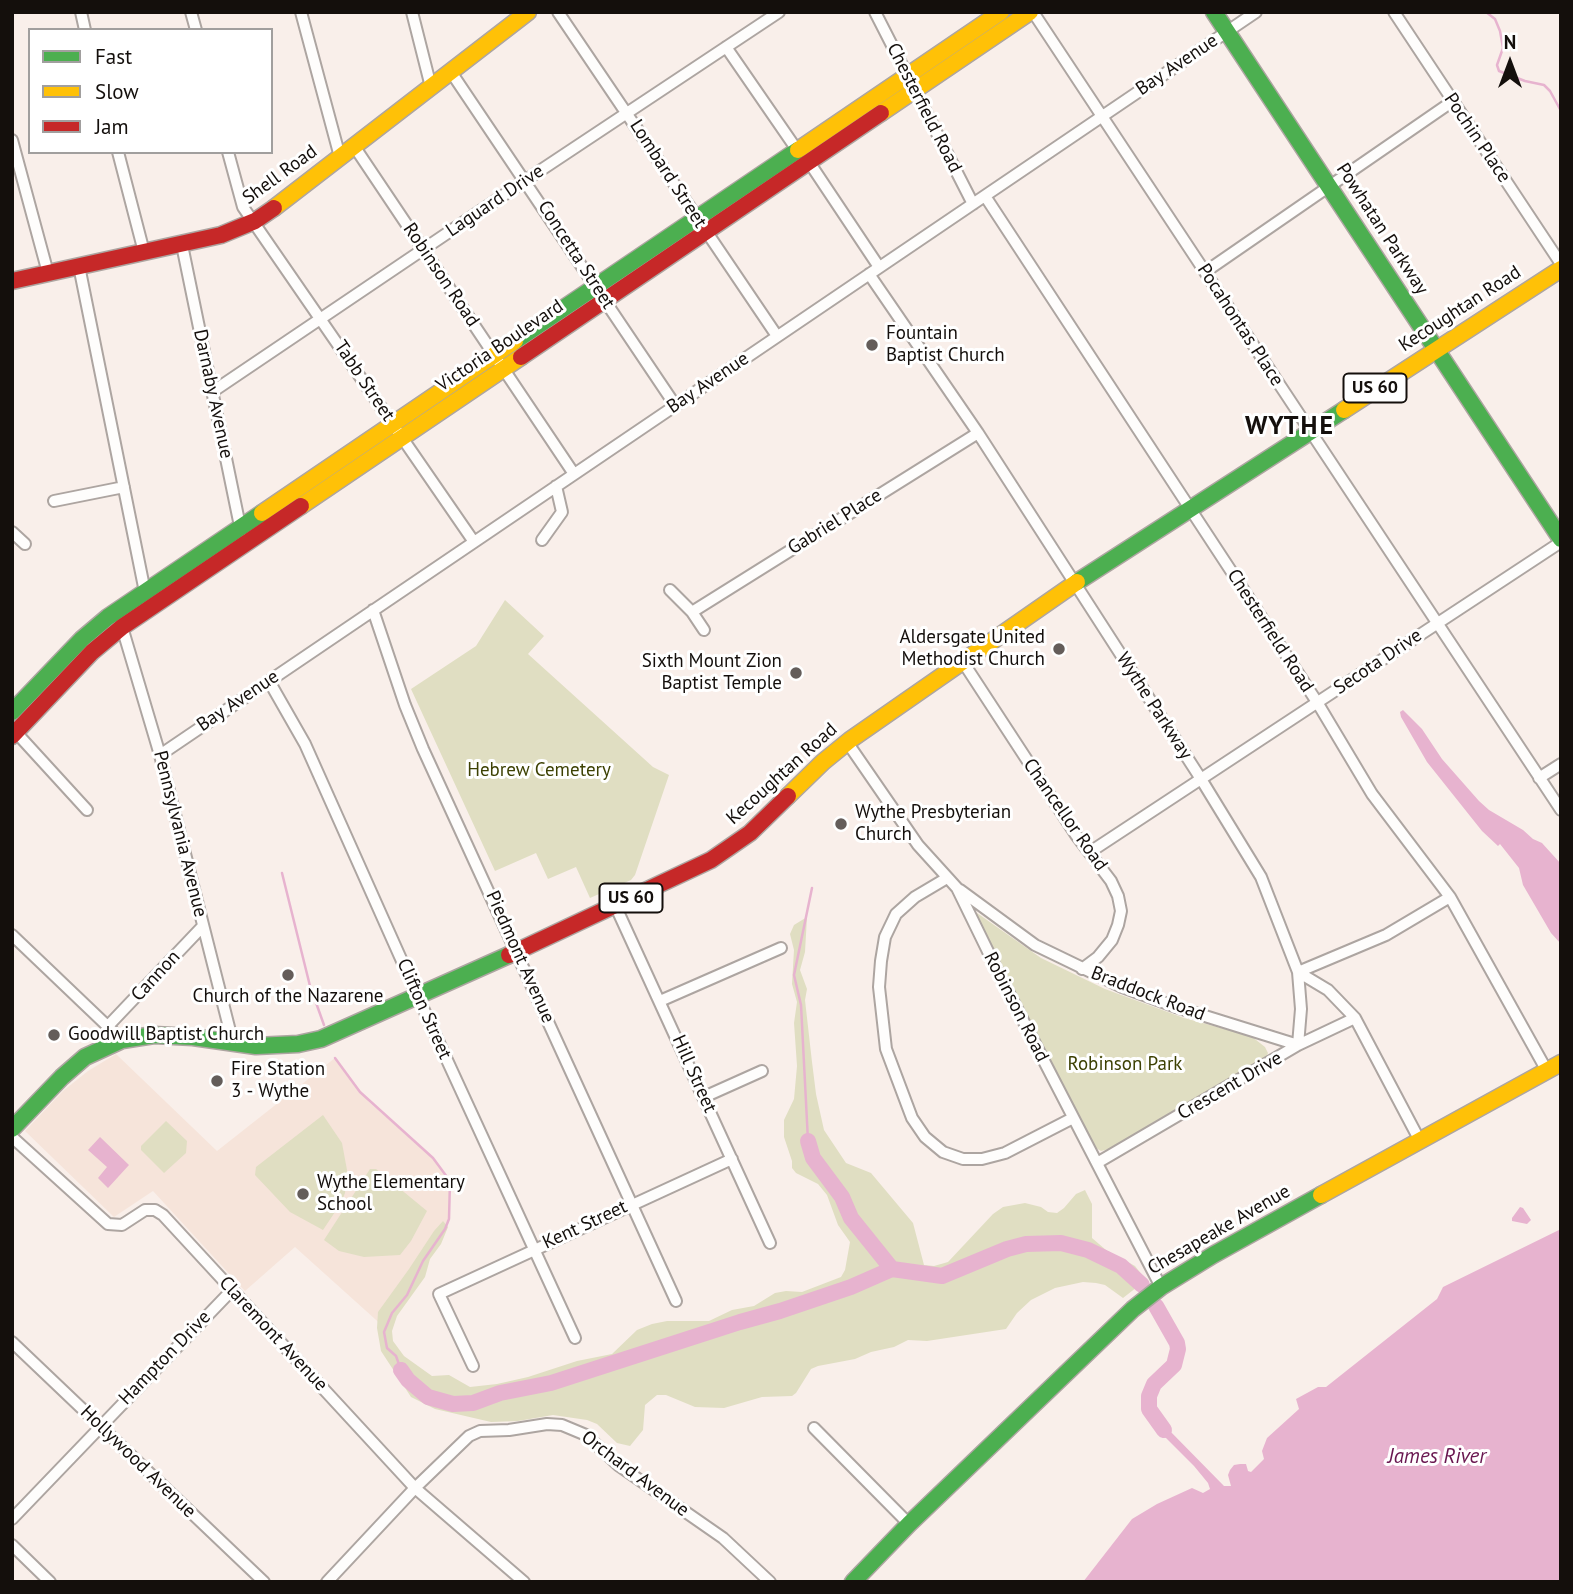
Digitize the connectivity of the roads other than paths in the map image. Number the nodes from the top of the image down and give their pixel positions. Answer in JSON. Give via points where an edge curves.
{"nodes":[{"id":1,"x":301,"y":12,"type":"edge"},
{"id":2,"x":412,"y":12,"type":"edge"},
{"id":3,"x":558,"y":12,"type":"edge"},
{"id":4,"x":779,"y":12,"type":"edge"},
{"id":5,"x":875,"y":12,"type":"edge"},
{"id":6,"x":1000,"y":12,"type":"edge"},
{"id":7,"x":1032,"y":12,"type":"edge"},
{"id":8,"x":1214,"y":12,"type":"edge"},
{"id":9,"x":1256,"y":12,"type":"edge"},
{"id":10,"x":1394,"y":12,"type":"edge"},
{"id":11,"x":524,"y":14,"type":"edge"},
{"id":12,"x":1227,"y":32,"type":"junction"},
{"id":13,"x":726,"y":47,"type":"junction"},
{"id":14,"x":451,"y":72,"type":"junction"},
{"id":15,"x":912,"y":82,"type":"junction"},
{"id":16,"x":431,"y":87,"type":"junction"},
{"id":17,"x":1453,"y":101,"type":"junction"},
{"id":18,"x":628,"y":112,"type":"junction"},
{"id":19,"x":1103,"y":116,"type":"junction"},
{"id":20,"x":12,"y":140,"type":"edge"},
{"id":21,"x":354,"y":146,"type":"junction"},
{"id":22,"x":119,"y":154,"type":"edge"},
{"id":23,"x":229,"y":154,"type":"edge"},
{"id":24,"x":803,"y":156,"type":"junction"},
{"id":25,"x":340,"y":157,"type":"junction"},
{"id":26,"x":526,"y":180,"type":"junction"},
{"id":27,"x":1329,"y":187,"type":"junction"},
{"id":28,"x":985,"y":196,"type":"junction"},
{"id":29,"x":973,"y":204,"type":"junction"},
{"id":30,"x":255,"y":221,"type":"junction"},
{"id":31,"x":702,"y":224,"type":"junction"},
{"id":32,"x":182,"y":245,"type":"junction"},
{"id":33,"x":424,"y":251,"type":"junction"},
{"id":34,"x":144,"y":252,"type":"junction"},
{"id":35,"x":1561,"y":266,"type":"edge"},
{"id":36,"x":79,"y":267,"type":"junction"},
{"id":37,"x":879,"y":267,"type":"junction"},
{"id":38,"x":1205,"y":272,"type":"junction"},
{"id":39,"x":48,"y":273,"type":"junction"},
{"id":40,"x":869,"y":274,"type":"junction"},
{"id":41,"x":12,"y":281,"type":"edge"},
{"id":42,"x":601,"y":293,"type":"junction"},
{"id":43,"x":320,"y":318,"type":"junction"},
{"id":44,"x":777,"y":336,"type":"junction"},
{"id":45,"x":1437,"y":350,"type":"junction"},
{"id":46,"x":499,"y":361,"type":"junction"},
{"id":47,"x":212,"y":392,"type":"junction"},
{"id":48,"x":675,"y":405,"type":"junction"},
{"id":49,"x":398,"y":430,"type":"junction"},
{"id":50,"x":1309,"y":430,"type":"junction"},
{"id":51,"x":978,"y":433,"type":"junction"},
{"id":52,"x":574,"y":474,"type":"junction"},
{"id":53,"x":556,"y":486,"type":"junction"},
{"id":54,"x":124,"y":487,"type":"junction"},
{"id":55,"x":54,"y":502,"type":"dead end"},
{"id":56,"x":1191,"y":510,"type":"junction"},
{"id":57,"x":240,"y":527,"type":"junction"},
{"id":58,"x":12,"y":532,"type":"edge"},
{"id":59,"x":542,"y":540,"type":"dead end"},
{"id":60,"x":1561,"y":541,"type":"edge"},
{"id":61,"x":474,"y":542,"type":"junction"},
{"id":62,"x":25,"y":544,"type":"dead end"},
{"id":63,"x":244,"y":544,"type":"junction"},
{"id":64,"x":1075,"y":584,"type":"junction"},
{"id":65,"x":670,"y":590,"type":"dead end"},
{"id":66,"x":145,"y":592,"type":"junction"},
{"id":67,"x":373,"y":610,"type":"junction"},
{"id":68,"x":692,"y":612,"type":"junction"},
{"id":69,"x":1437,"y":623,"type":"junction"},
{"id":70,"x":122,"y":627,"type":"junction"},
{"id":71,"x":705,"y":630,"type":"dead end"},
{"id":72,"x":963,"y":662,"type":"junction"},
{"id":73,"x":269,"y":681,"type":"junction"},
{"id":74,"x":1317,"y":702,"type":"junction"},
{"id":75,"x":12,"y":712,"type":"edge"},
{"id":76,"x":14,"y":732,"type":"edge"},
{"id":77,"x":847,"y":742,"type":"junction"},
{"id":78,"x":160,"y":755,"type":"junction"},
{"id":79,"x":1561,"y":764,"type":"edge"},
{"id":80,"x":1539,"y":778,"type":"junction"},
{"id":81,"x":1202,"y":779,"type":"junction"},
{"id":82,"x":87,"y":810,"type":"dead end"},
{"id":83,"x":1561,"y":810,"type":"edge"},
{"id":84,"x":1090,"y":852,"type":"junction"},
{"id":85,"x":947,"y":878,"type":"junction"},
{"id":86,"x":957,"y":888,"type":"junction"},
{"id":87,"x":1450,"y":897,"type":"junction"},
{"id":88,"x":615,"y":905,"type":"junction"},
{"id":89,"x":203,"y":926,"type":"junction"},
{"id":90,"x":12,"y":935,"type":"edge"},
{"id":91,"x":781,"y":948,"type":"dead end"},
{"id":92,"x":518,"y":951,"type":"junction"},
{"id":93,"x":1082,"y":969,"type":"junction"},
{"id":94,"x":1298,"y":972,"type":"junction"},
{"id":95,"x":418,"y":997,"type":"junction"},
{"id":96,"x":660,"y":1000,"type":"junction"},
{"id":97,"x":1355,"y":1018,"type":"junction"},
{"id":98,"x":108,"y":1026,"type":"junction"},
{"id":99,"x":122,"y":1040,"type":"junction"},
{"id":100,"x":233,"y":1043,"type":"junction"},
{"id":101,"x":1298,"y":1045,"type":"junction"},
{"id":102,"x":1554,"y":1067,"type":"edge"},
{"id":103,"x":762,"y":1071,"type":"dead end"},
{"id":104,"x":705,"y":1097,"type":"junction"},
{"id":105,"x":1073,"y":1118,"type":"junction"},
{"id":106,"x":12,"y":1129,"type":"edge"},
{"id":107,"x":12,"y":1137,"type":"edge"},
{"id":108,"x":1420,"y":1141,"type":"junction"},
{"id":109,"x":732,"y":1159,"type":"junction"},
{"id":110,"x":1097,"y":1163,"type":"junction"},
{"id":111,"x":631,"y":1204,"type":"junction"},
{"id":112,"x":770,"y":1243,"type":"dead end"},
{"id":113,"x":534,"y":1249,"type":"junction"},
{"id":114,"x":1161,"y":1287,"type":"junction"},
{"id":115,"x":232,"y":1290,"type":"junction"},
{"id":116,"x":676,"y":1301,"type":"dead end"},
{"id":117,"x":575,"y":1338,"type":"dead end"},
{"id":118,"x":12,"y":1342,"type":"edge"},
{"id":119,"x":473,"y":1366,"type":"dead end"},
{"id":120,"x":100,"y":1426,"type":"junction"},
{"id":121,"x":814,"y":1428,"type":"dead end"},
{"id":122,"x":415,"y":1488,"type":"junction"},
{"id":123,"x":12,"y":1519,"type":"edge"},
{"id":124,"x":909,"y":1524,"type":"junction"},
{"id":125,"x":12,"y":1545,"type":"edge"},
{"id":126,"x":50,"y":1582,"type":"edge"},
{"id":127,"x":264,"y":1582,"type":"edge"},
{"id":128,"x":327,"y":1582,"type":"edge"},
{"id":129,"x":524,"y":1582,"type":"edge"},
{"id":130,"x":770,"y":1582,"type":"edge"},
{"id":131,"x":853,"y":1582,"type":"edge"}],
"edges":[{"from":1,"to":25,"type":"street"},
{"from":2,"to":16,"type":"street"},
{"from":3,"to":18,"type":"street","name":"Lombard Street"},
{"from":4,"to":13,"type":"street","name":"Laguard Drive"},
{"from":5,"to":15,"type":"street","name":"Chesterfield Road"},
{"from":6,"to":15,"type":"main road","name":"Victoria Boulevard"},
{"from":7,"to":15,"type":"main road","name":"Victoria Boulevard"},
{"from":7,"to":19,"type":"street","name":"Pocahontas Place"},
{"from":8,"to":12,"type":"main road","name":"Powhatan Parkway"},
{"from":9,"to":12,"type":"street","name":"Bay Avenue"},
{"from":10,"to":17,"type":"street","name":"Pochin Place"},
{"from":11,"to":14,"type":"main road","name":"Shell Road"},
{"from":12,"to":19,"type":"street","name":"Bay Avenue"},
{"from":12,"to":27,"type":"main road","name":"Powhatan Parkway"},
{"from":13,"to":18,"type":"street","name":"Laguard Drive"},
{"from":13,"to":24,"type":"street"},
{"from":14,"to":16,"type":"main road","name":"Shell Road"},
{"from":14,"to":26,"type":"street","name":"Concetta Street"},
{"from":15,"to":24,"type":"main road","name":"Victoria Boulevard"},
{"from":15,"to":29,"type":"street","name":"Chesterfield Road"},
{"from":16,"to":21,"type":"main road","name":"Shell Road"},
{"from":17,"to":27,"type":"street"},
{"from":17,"to":35,"type":"street","name":"Pochin Place"},
{"from":18,"to":26,"type":"street","name":"Laguard Drive"},
{"from":18,"to":31,"type":"street","name":"Lombard Street"},
{"from":19,"to":28,"type":"street","name":"Bay Avenue"},
{"from":19,"to":38,"type":"street","name":"Pocahontas Place"},
{"from":20,"to":39,"type":"street"},
{"from":21,"to":25,"type":"main road","name":"Shell Road"},
{"from":21,"to":33,"type":"street","name":"Robinson Road"},
{"from":22,"to":34,"type":"street"},
{"from":23,"to":30,"type":"street","name":"Tabb Street","via":[[243,207]]},
{"from":24,"to":31,"type":"main road","name":"Victoria Boulevard"},
{"from":24,"to":37,"type":"street"},
{"from":25,"to":30,"type":"main road","name":"Shell Road"},
{"from":26,"to":33,"type":"street","name":"Laguard Drive"},
{"from":26,"to":42,"type":"street","name":"Concetta Street"},
{"from":27,"to":38,"type":"street"},
{"from":27,"to":45,"type":"main road","name":"Powhatan Parkway"},
{"from":28,"to":29,"type":"street","name":"Bay Avenue"},
{"from":28,"to":56,"type":"street","name":"Chesterfield Road"},
{"from":29,"to":37,"type":"street","name":"Bay Avenue"},
{"from":30,"to":32,"type":"main road","name":"Shell Road"},
{"from":30,"to":43,"type":"street","name":"Tabb Street"},
{"from":31,"to":42,"type":"main road","name":"Victoria Boulevard"},
{"from":31,"to":44,"type":"street","name":"Lombard Street"},
{"from":32,"to":34,"type":"main road","name":"Shell Road"},
{"from":32,"to":47,"type":"street","name":"Darnaby Avenue"},
{"from":33,"to":43,"type":"street","name":"Laguard Drive"},
{"from":33,"to":46,"type":"street","name":"Robinson Road"},
{"from":34,"to":36,"type":"main road","name":"Shell Road"},
{"from":35,"to":45,"type":"main road","name":"Kecoughtan Road","number":"US 60"},
{"from":36,"to":39,"type":"main road","name":"Shell Road"},
{"from":36,"to":54,"type":"street"},
{"from":37,"to":40,"type":"street","name":"Bay Avenue"},
{"from":38,"to":50,"type":"street","name":"Pocahontas Place"},
{"from":39,"to":41,"type":"main road","name":"Shell Road"},
{"from":40,"to":44,"type":"street","name":"Bay Avenue"},
{"from":40,"to":51,"type":"street","name":"Wythe Parkway"},
{"from":42,"to":46,"type":"main road","name":"Victoria Boulevard"},
{"from":42,"to":48,"type":"street","name":"Concetta Street"},
{"from":43,"to":47,"type":"street","name":"Laguard Drive"},
{"from":43,"to":49,"type":"street","name":"Tabb Street"},
{"from":44,"to":48,"type":"street","name":"Bay Avenue"},
{"from":45,"to":50,"type":"main road","name":"Kecoughtan Road","number":"US 60"},
{"from":45,"to":60,"type":"main road","name":"Powhatan Parkway"},
{"from":46,"to":49,"type":"main road","name":"Victoria Boulevard"},
{"from":46,"to":52,"type":"street","name":"Robinson Road"},
{"from":47,"to":57,"type":"street","name":"Darnaby Avenue"},
{"from":48,"to":52,"type":"street","name":"Bay Avenue"},
{"from":49,"to":57,"type":"main road","name":"Victoria Boulevard"},
{"from":49,"to":61,"type":"street","name":"Tabb Street"},
{"from":49,"to":63,"type":"main road","name":"Victoria Boulevard"},
{"from":50,"to":56,"type":"main road","name":"Kecoughtan Road","number":"US 60"},
{"from":50,"to":69,"type":"street","name":"Pocahontas Place"},
{"from":51,"to":64,"type":"street","name":"Wythe Parkway"},
{"from":51,"to":68,"type":"street","name":"Gabriel Place"},
{"from":52,"to":53,"type":"street","name":"Bay Avenue"},
{"from":53,"to":59,"type":"street","via":[[562,512]]},
{"from":53,"to":61,"type":"street","name":"Bay Avenue"},
{"from":54,"to":55,"type":"street"},
{"from":54,"to":66,"type":"street"},
{"from":56,"to":64,"type":"main road","name":"Kecoughtan Road","number":"US 60"},
{"from":56,"to":74,"type":"street","name":"Chesterfield Road"},
{"from":57,"to":63,"type":"street","name":"Darnaby Avenue"},
{"from":57,"to":66,"type":"main road","name":"Victoria Boulevard"},
{"from":58,"to":62,"type":"street"},
{"from":60,"to":69,"type":"street","name":"Secota Drive"},
{"from":61,"to":67,"type":"street","name":"Bay Avenue"},
{"from":63,"to":70,"type":"main road","name":"Victoria Boulevard"},
{"from":64,"to":72,"type":"main road","name":"Kecoughtan Road","number":"US 60"},
{"from":64,"to":81,"type":"street","name":"Wythe Parkway"},
{"from":65,"to":68,"type":"street"},
{"from":66,"to":75,"type":"main road","name":"Victoria Boulevard","via":[[95,627]]},
{"from":67,"to":73,"type":"street","name":"Bay Avenue"},
{"from":67,"to":92,"type":"street","name":"Piedmont Avenue","via":[[418,738]]},
{"from":68,"to":71,"type":"street"},
{"from":69,"to":74,"type":"street","name":"Secota Drive"},
{"from":69,"to":80,"type":"street","name":"Pocahontas Place"},
{"from":70,"to":76,"type":"main road","name":"Victoria Boulevard"},
{"from":70,"to":78,"type":"street","name":"Pennsylvania Avenue"},
{"from":72,"to":77,"type":"main road","name":"Kecoughtan Road","number":"US 60"},
{"from":72,"to":84,"type":"street","name":"Chancellor Road"},
{"from":73,"to":78,"type":"street","name":"Bay Avenue"},
{"from":73,"to":95,"type":"street","name":"Clifton Street","via":[[305,744]]},
{"from":74,"to":81,"type":"street","name":"Secota Drive"},
{"from":74,"to":87,"type":"street","name":"Chesterfield Road","via":[[1372,793]]},
{"from":76,"to":82,"type":"street"},
{"from":77,"to":85,"type":"street","name":"Robinson Road","via":[[918,845]]},
{"from":77,"to":88,"type":"main road","name":"Kecoughtan Road","number":"US 60","via":[[732,847]]},
{"from":78,"to":89,"type":"street","name":"Pennsylvania Avenue"},
{"from":79,"to":80,"type":"street"},
{"from":80,"to":83,"type":"street","name":"Pocahontas Place"},
{"from":81,"to":84,"type":"street","name":"Secota Drive"},
{"from":81,"to":94,"type":"street","name":"Wythe Parkway","via":[[1261,877]]},
{"from":84,"to":93,"type":"street","name":"Chancellor Road","via":[[1111,881],[1121,911],[1112,940]]},
{"from":85,"to":86,"type":"street","name":"Robinson Road"},
{"from":85,"to":105,"type":"street","via":[[896,914],[881,961],[886,1049],[912,1118],[943,1152],[963,1159],[1005,1153]]},
{"from":86,"to":93,"type":"street","name":"Braddock Road","via":[[1035,945]]},
{"from":86,"to":105,"type":"street","name":"Robinson Road"},
{"from":87,"to":94,"type":"street","via":[[1386,935]]},
{"from":87,"to":102,"type":"street","name":"Chesterfield Road"},
{"from":88,"to":92,"type":"main road","name":"Kecoughtan Road","number":"US 60"},
{"from":88,"to":96,"type":"street","name":"Hill Street"},
{"from":89,"to":98,"type":"street","name":"Cannon"},
{"from":89,"to":100,"type":"street","name":"Pennsylvania Avenue"},
{"from":90,"to":98,"type":"street"},
{"from":91,"to":96,"type":"street"},
{"from":92,"to":95,"type":"main road","name":"Kecoughtan Road","number":"US 60"},
{"from":92,"to":111,"type":"street","name":"Piedmont Avenue"},
{"from":93,"to":101,"type":"street","name":"Braddock Road","via":[[1176,1007]]},
{"from":94,"to":97,"type":"street","via":[[1328,990]]},
{"from":94,"to":101,"type":"street","name":"Crescent Drive"},
{"from":95,"to":100,"type":"main road","name":"Kecoughtan Road","number":"US 60","via":[[321,1039],[276,1046]]},
{"from":95,"to":113,"type":"street","name":"Clifton Street"},
{"from":96,"to":104,"type":"street","name":"Hill Street"},
{"from":97,"to":101,"type":"street"},
{"from":97,"to":108,"type":"street"},
{"from":98,"to":99,"type":"street"},
{"from":99,"to":100,"type":"main road","name":"Kecoughtan Road","number":"US 60","via":[[171,1035]]},
{"from":99,"to":106,"type":"main road","name":"Kecoughtan Road","number":"US 60","via":[[85,1057]]},
{"from":101,"to":110,"type":"street","name":"Crescent Drive"},
{"from":102,"to":108,"type":"main road","name":"Chesapeake Avenue"},
{"from":103,"to":104,"type":"street"},
{"from":104,"to":109,"type":"street","name":"Hill Street"},
{"from":105,"to":110,"type":"street","name":"Robinson Road"},
{"from":107,"to":115,"type":"street","name":"Claremont Avenue","via":[[108,1224],[122,1225],[145,1210],[159,1212]]},
{"from":108,"to":114,"type":"main road","name":"Chesapeake Avenue"},
{"from":109,"to":111,"type":"street","name":"Kent Street"},
{"from":109,"to":112,"type":"street","name":"Hill Street"},
{"from":110,"to":114,"type":"street","name":"Robinson Road"},
{"from":111,"to":113,"type":"street","name":"Kent Street"},
{"from":111,"to":116,"type":"street","name":"Piedmont Avenue"},
{"from":113,"to":117,"type":"street","name":"Clifton Street"},
{"from":113,"to":119,"type":"street","name":"Kent Street","via":[[439,1294]]},
{"from":114,"to":124,"type":"main road","name":"Chesapeake Avenue"},
{"from":115,"to":120,"type":"street","name":"Hampton Drive"},
{"from":115,"to":122,"type":"street","name":"Claremont Avenue"},
{"from":118,"to":120,"type":"street","name":"Hollywood Avenue"},
{"from":120,"to":123,"type":"street","name":"Hampton Drive"},
{"from":120,"to":127,"type":"street","name":"Hollywood Avenue"},
{"from":121,"to":124,"type":"street"},
{"from":122,"to":128,"type":"street","name":"Orchard Avenue"},
{"from":122,"to":129,"type":"street","name":"Claremont Avenue"},
{"from":122,"to":130,"type":"street","name":"Orchard Avenue","via":[[474,1434],[562,1425],[586,1435],[618,1465],[723,1538]]},
{"from":124,"to":131,"type":"main road","name":"Chesapeake Avenue"},
{"from":125,"to":126,"type":"street"}]}
